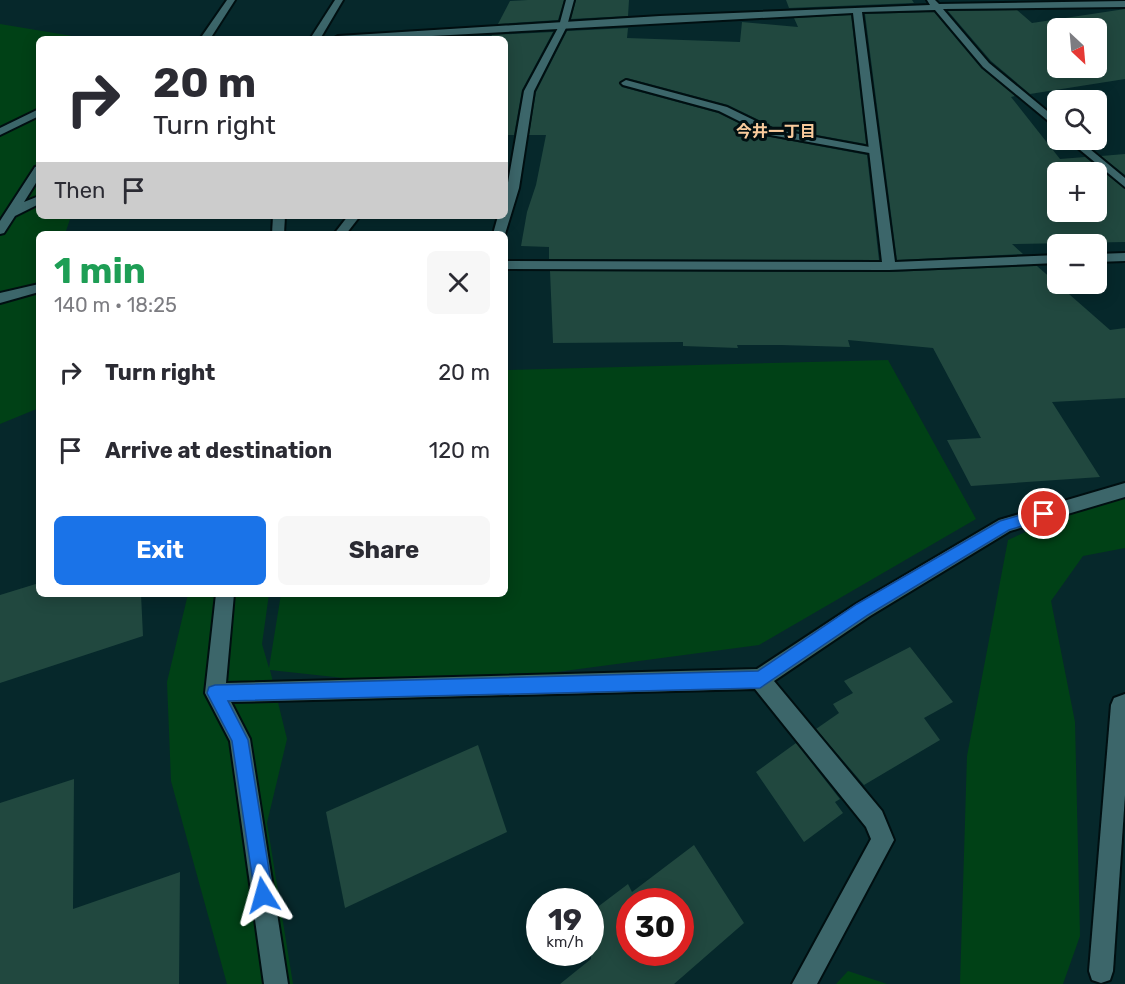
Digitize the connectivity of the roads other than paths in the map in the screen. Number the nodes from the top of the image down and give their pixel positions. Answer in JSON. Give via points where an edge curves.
{"nodes":[{"id":1,"x":231,"y":0,"type":"edge"},
{"id":2,"x":339,"y":0,"type":"edge"},
{"id":3,"x":570,"y":0,"type":"edge"},
{"id":4,"x":932,"y":3,"type":"edge"},
{"id":5,"x":1125,"y":4,"type":"edge"},
{"id":6,"x":857,"y":10,"type":"junction"},
{"id":7,"x":563,"y":26,"type":"junction"},
{"id":8,"x":207,"y":36,"type":"edge"},
{"id":9,"x":317,"y":36,"type":"edge"},
{"id":10,"x":409,"y":36,"type":"edge"},
{"id":11,"x":626,"y":83,"type":"dead end"},
{"id":12,"x":36,"y":113,"type":"edge"},
{"id":13,"x":1047,"y":117,"type":"edge"},
{"id":14,"x":0,"y":132,"type":"edge"},
{"id":15,"x":1085,"y":150,"type":"edge"},
{"id":16,"x":875,"y":151,"type":"junction"},
{"id":17,"x":36,"y":174,"type":"edge"},
{"id":18,"x":1125,"y":184,"type":"edge"},
{"id":19,"x":36,"y":201,"type":"edge"},
{"id":20,"x":508,"y":204,"type":"edge"},
{"id":21,"x":10,"y":214,"type":"junction"},
{"id":22,"x":352,"y":219,"type":"edge"},
{"id":23,"x":0,"y":230,"type":"edge"},
{"id":24,"x":342,"y":231,"type":"edge"},
{"id":25,"x":1125,"y":257,"type":"edge"},
{"id":26,"x":1107,"y":258,"type":"edge"},
{"id":27,"x":1047,"y":260,"type":"edge"},
{"id":28,"x":508,"y":265,"type":"edge"},
{"id":29,"x":889,"y":266,"type":"junction"},
{"id":30,"x":36,"y":289,"type":"edge"},
{"id":31,"x":0,"y":298,"type":"edge"},
{"id":32,"x":1125,"y":490,"type":"edge"},
{"id":33,"x":225,"y":597,"type":"edge"},
{"id":34,"x":760,"y":680,"type":"junction"},
{"id":35,"x":215,"y":693,"type":"junction"},
{"id":36,"x":1125,"y":704,"type":"edge"},
{"id":37,"x":1116,"y":883,"type":"edge"},
{"id":38,"x":1101,"y":971,"type":"dead end"},
{"id":39,"x":276,"y":984,"type":"edge"},
{"id":40,"x":804,"y":984,"type":"edge"}],
"edges":[{"from":1,"to":8,"type":"street"},
{"from":2,"to":9,"type":"street"},
{"from":3,"to":7,"type":"street"},
{"from":4,"to":5,"type":"street"},
{"from":4,"to":6,"type":"street"},
{"from":4,"to":13,"type":"street","via":[[986,65]]},
{"from":6,"to":7,"type":"street"},
{"from":6,"to":16,"type":"street"},
{"from":7,"to":10,"type":"street"},
{"from":7,"to":20,"type":"street","via":[[529,91]]},
{"from":11,"to":16,"type":"street","via":[[723,109],[769,132]]},
{"from":12,"to":14,"type":"street"},
{"from":15,"to":18,"type":"street"},
{"from":16,"to":29,"type":"street"},
{"from":17,"to":21,"type":"street"},
{"from":19,"to":21,"type":"street"},
{"from":21,"to":23,"type":"street"},
{"from":22,"to":24,"type":"street"},
{"from":25,"to":26,"type":"street"},
{"from":27,"to":29,"type":"street"},
{"from":28,"to":29,"type":"street"},
{"from":30,"to":31,"type":"street"},
{"from":32,"to":34,"type":"street","via":[[1005,525],[863,610]]},
{"from":33,"to":35,"type":"street"},
{"from":34,"to":35,"type":"street"},
{"from":34,"to":40,"type":"street","via":[[874,819],[884,840]]},
{"from":35,"to":39,"type":"street","via":[[240,740]]},
{"from":36,"to":37,"type":"street","via":[[1121,705]]},
{"from":37,"to":38,"type":"street"}]}
